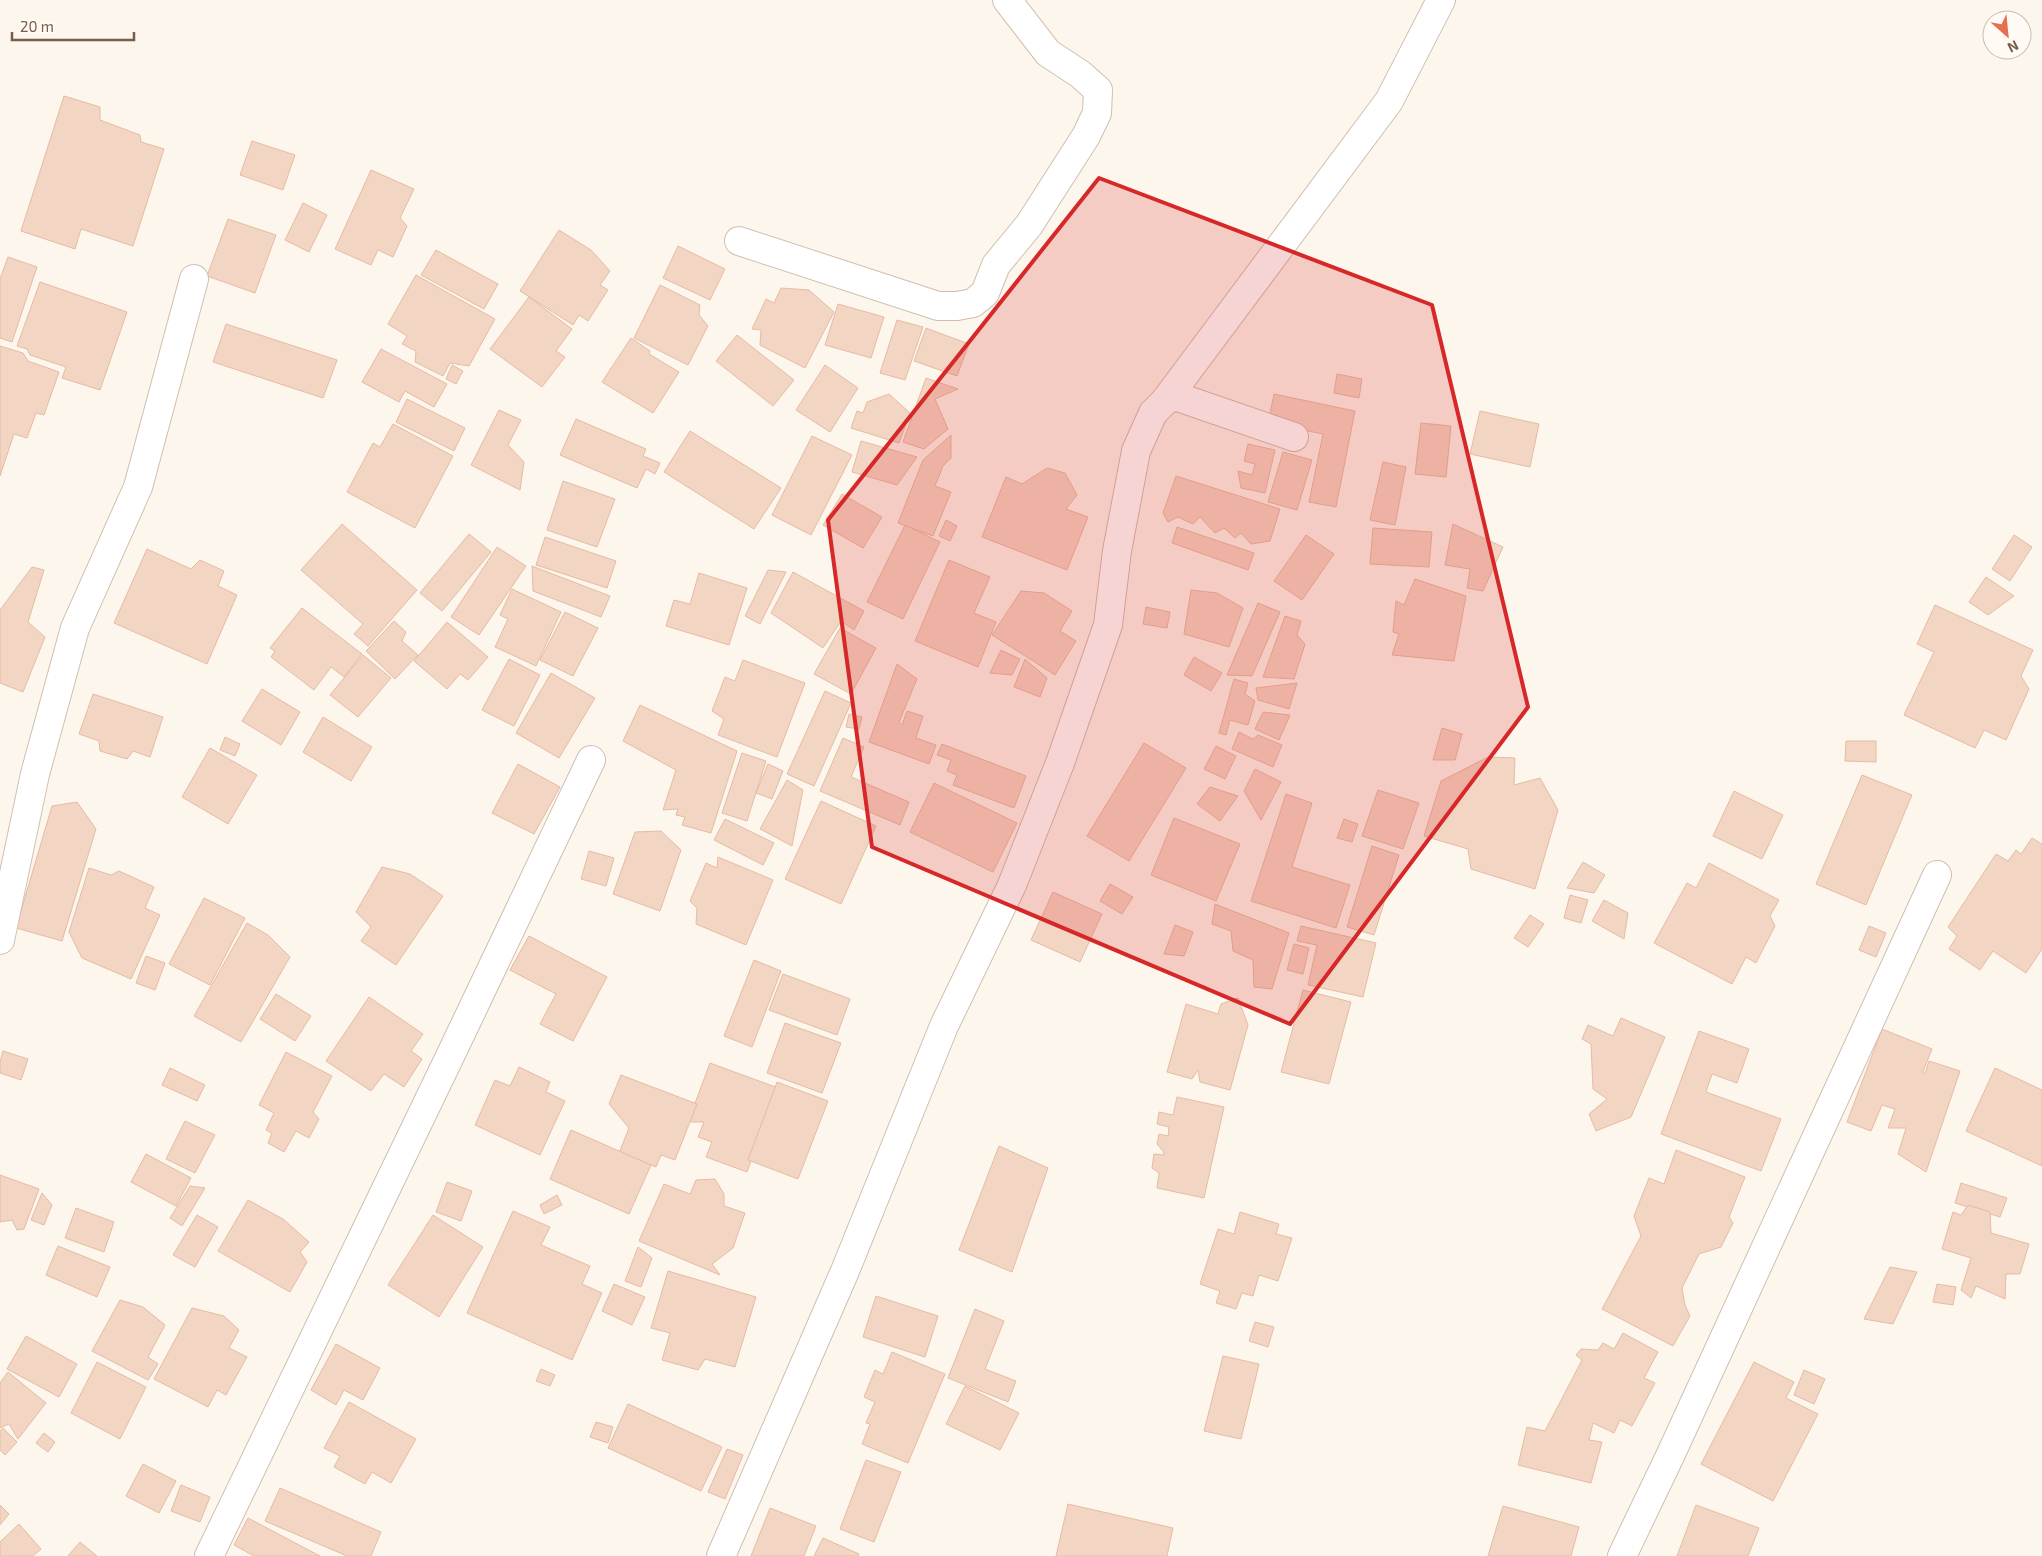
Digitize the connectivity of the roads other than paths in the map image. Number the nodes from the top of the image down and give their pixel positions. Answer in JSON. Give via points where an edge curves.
{"nodes":[{"id":1,"x":1007,"y":0,"type":"edge"},
{"id":2,"x":1441,"y":0,"type":"edge"},
{"id":3,"x":739,"y":241,"type":"dead end"},
{"id":4,"x":194,"y":279,"type":"dead end"},
{"id":5,"x":1165,"y":401,"type":"junction"},
{"id":6,"x":1294,"y":437,"type":"dead end"},
{"id":7,"x":591,"y":760,"type":"dead end"},
{"id":8,"x":1937,"y":875,"type":"dead end"},
{"id":9,"x":0,"y":940,"type":"edge"},
{"id":10,"x":208,"y":1556,"type":"edge"},
{"id":11,"x":721,"y":1556,"type":"edge"},
{"id":12,"x":1622,"y":1556,"type":"edge"}],
"edges":[{"from":1,"to":3,"type":"street","via":[[1048,53],[1098,90],[1097,113],[1086,136],[1029,224],[996,265],[985,293],[973,303],[938,306]]},
{"from":2,"to":5,"type":"street","via":[[1388,101]]},
{"from":4,"to":9,"type":"street","via":[[138,488],[75,628],[35,774]]},
{"from":5,"to":6,"type":"street","via":[[1175,396]]},
{"from":5,"to":11,"type":"street","via":[[1153,413],[1136,451],[1117,551],[1108,626],[1060,763],[1012,885],[944,1026],[845,1271]]},
{"from":7,"to":10,"type":"street"},
{"from":8,"to":12,"type":"street"}]}
